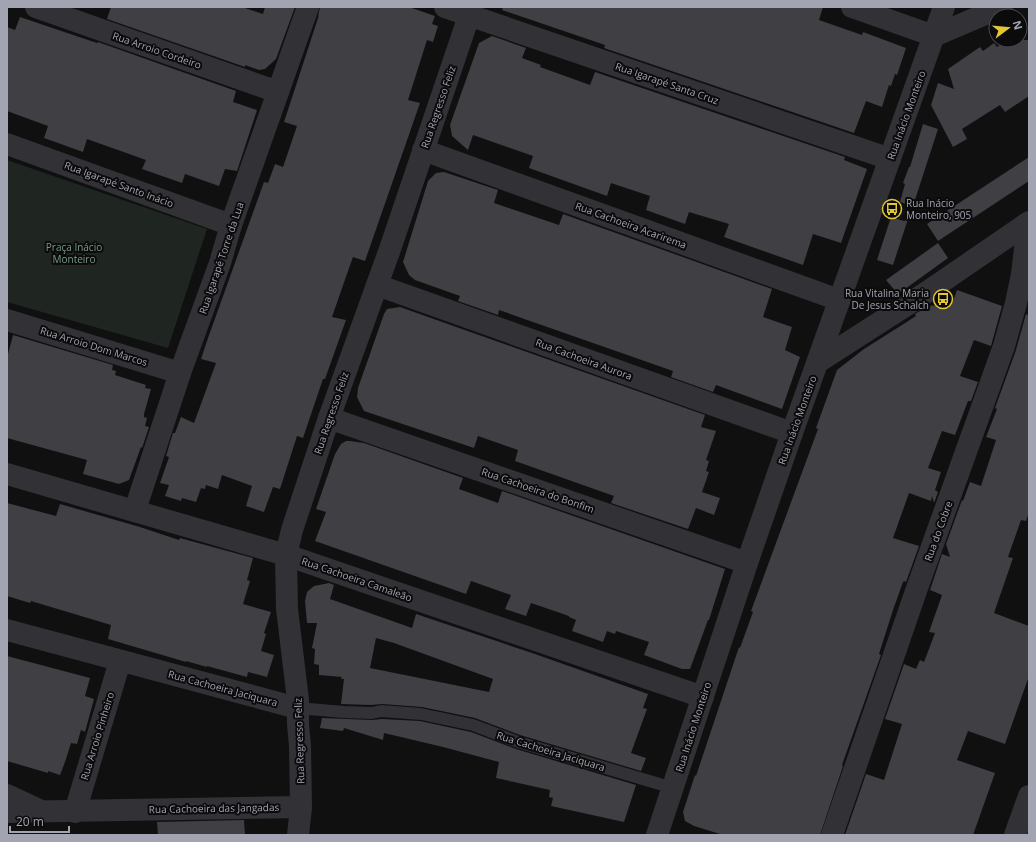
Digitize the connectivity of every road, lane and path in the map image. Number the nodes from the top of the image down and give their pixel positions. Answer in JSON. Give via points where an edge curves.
{"nodes":[{"id":1,"x":36,"y":7,"type":"edge"},
{"id":2,"x":308,"y":7,"type":"edge"},
{"id":3,"x":445,"y":7,"type":"edge"},
{"id":4,"x":852,"y":7,"type":"edge"},
{"id":5,"x":944,"y":7,"type":"edge"},
{"id":6,"x":1002,"y":7,"type":"edge"},
{"id":7,"x":471,"y":11,"type":"edge"},
{"id":8,"x":934,"y":36,"type":"junction"},
{"id":9,"x":278,"y":92,"type":"junction"},
{"id":10,"x":7,"y":144,"type":"edge"},
{"id":11,"x":423,"y":150,"type":"junction"},
{"id":12,"x":890,"y":159,"type":"junction"},
{"id":13,"x":1028,"y":222,"type":"edge"},
{"id":14,"x":231,"y":224,"type":"junction"},
{"id":15,"x":377,"y":285,"type":"junction"},
{"id":16,"x":839,"y":300,"type":"junction"},
{"id":17,"x":1023,"y":305,"type":"edge"},
{"id":18,"x":7,"y":320,"type":"edge"},
{"id":19,"x":818,"y":362,"type":"junction"},
{"id":20,"x":180,"y":373,"type":"junction"},
{"id":21,"x":329,"y":418,"type":"junction"},
{"id":22,"x":792,"y":433,"type":"junction"},
{"id":23,"x":7,"y":474,"type":"edge"},
{"id":24,"x":135,"y":510,"type":"junction"},
{"id":25,"x":286,"y":555,"type":"junction"},
{"id":26,"x":747,"y":563,"type":"junction"},
{"id":27,"x":7,"y":630,"type":"edge"},
{"id":28,"x":120,"y":661,"type":"junction"},
{"id":29,"x":702,"y":697,"type":"junction"},
{"id":30,"x":297,"y":708,"type":"junction"},
{"id":31,"x":673,"y":788,"type":"junction"},
{"id":32,"x":7,"y":795,"type":"edge"},
{"id":33,"x":1029,"y":796,"type":"edge"},
{"id":34,"x":301,"y":806,"type":"junction"},
{"id":35,"x":7,"y":812,"type":"edge"},
{"id":36,"x":44,"y":812,"type":"junction"},
{"id":37,"x":74,"y":812,"type":"junction"},
{"id":38,"x":659,"y":834,"type":"edge"},
{"id":39,"x":298,"y":835,"type":"edge"},
{"id":40,"x":832,"y":835,"type":"edge"},
{"id":41,"x":1015,"y":835,"type":"edge"}],
"edges":[{"from":1,"to":9,"type":"street","name":"Rua Arroio Cordeiro"},
{"from":2,"to":9,"type":"street","name":"Rua Igarapé Torre da Lua"},
{"from":3,"to":7,"type":"street","name":"Rua Igarapé Santa Cruz"},
{"from":4,"to":8,"type":"street"},
{"from":5,"to":8,"type":"street","name":"Rua Inácio Monteiro"},
{"from":6,"to":8,"type":"street"},
{"from":7,"to":11,"type":"street","name":"Rua Regresso Feliz"},
{"from":7,"to":12,"type":"street","name":"Rua Igarapé Santa Cruz"},
{"from":8,"to":12,"type":"street","name":"Rua Inácio Monteiro"},
{"from":9,"to":14,"type":"street","name":"Rua Igarapé Torre da Lua"},
{"from":10,"to":14,"type":"street","name":"Rua Igarapé Santo Inácio"},
{"from":11,"to":15,"type":"street","name":"Rua Regresso Feliz"},
{"from":11,"to":16,"type":"street","name":"Rua Cachoeira Acarirema"},
{"from":12,"to":16,"type":"street","name":"Rua Inácio Monteiro"},
{"from":13,"to":17,"type":"street","name":"Rua do Cobre","via":[[1022,274]]},
{"from":13,"to":19,"type":"street"},
{"from":14,"to":20,"type":"street","name":"Rua Igarapé Torre da Lua","via":[[220,263]]},
{"from":15,"to":21,"type":"street","name":"Rua Regresso Feliz"},
{"from":15,"to":22,"type":"street","name":"Rua Cachoeira Aurora"},
{"from":16,"to":19,"type":"street","name":"Rua Inácio Monteiro"},
{"from":17,"to":40,"type":"street","name":"Rua do Cobre","via":[[1004,346]]},
{"from":18,"to":20,"type":"street","name":"Rua Arroio Dom Marcos"},
{"from":19,"to":22,"type":"street","name":"Rua Inácio Monteiro"},
{"from":20,"to":24,"type":"street","name":"Rua Igarapé Torre da Lua"},
{"from":21,"to":25,"type":"street","name":"Rua Regresso Feliz"},
{"from":21,"to":26,"type":"street","name":"Rua Cachoeira do Bonfim"},
{"from":22,"to":26,"type":"street","name":"Rua Inácio Monteiro"},
{"from":23,"to":24,"type":"street","name":"Rua Cachoeira Camaleão"},
{"from":24,"to":25,"type":"street","name":"Rua Cachoeira Camaleão"},
{"from":25,"to":29,"type":"street","name":"Rua Cachoeira Camaleão"},
{"from":25,"to":30,"type":"street","name":"Rua Regresso Feliz","via":[[287,609]]},
{"from":26,"to":29,"type":"street","name":"Rua Inácio Monteiro"},
{"from":27,"to":28,"type":"street","name":"Rua Cachoeira Jaciquara"},
{"from":28,"to":30,"type":"street","name":"Rua Cachoeira Jaciquara"},
{"from":28,"to":37,"type":"street","name":"Rua Arroio Pinheiro"},
{"from":29,"to":31,"type":"street","name":"Rua Inácio Monteiro"},
{"from":30,"to":31,"type":"lane","name":"Rua Cachoeira Jaciquara","via":[[421,714],[473,725],[518,742]]},
{"from":30,"to":34,"type":"street","name":"Rua Regresso Feliz"},
{"from":31,"to":38,"type":"street","name":"Rua Inácio Monteiro"},
{"from":32,"to":36,"type":"street"},
{"from":33,"to":41,"type":"street"},
{"from":34,"to":37,"type":"street","name":"Rua Cachoeira das Jangadas"},
{"from":34,"to":39,"type":"street","name":"Rua Regresso Feliz"},
{"from":35,"to":36,"type":"street","name":"Rua Cachoeira das Jangadas"},
{"from":36,"to":37,"type":"street","name":"Rua Cachoeira das Jangadas"}]}
